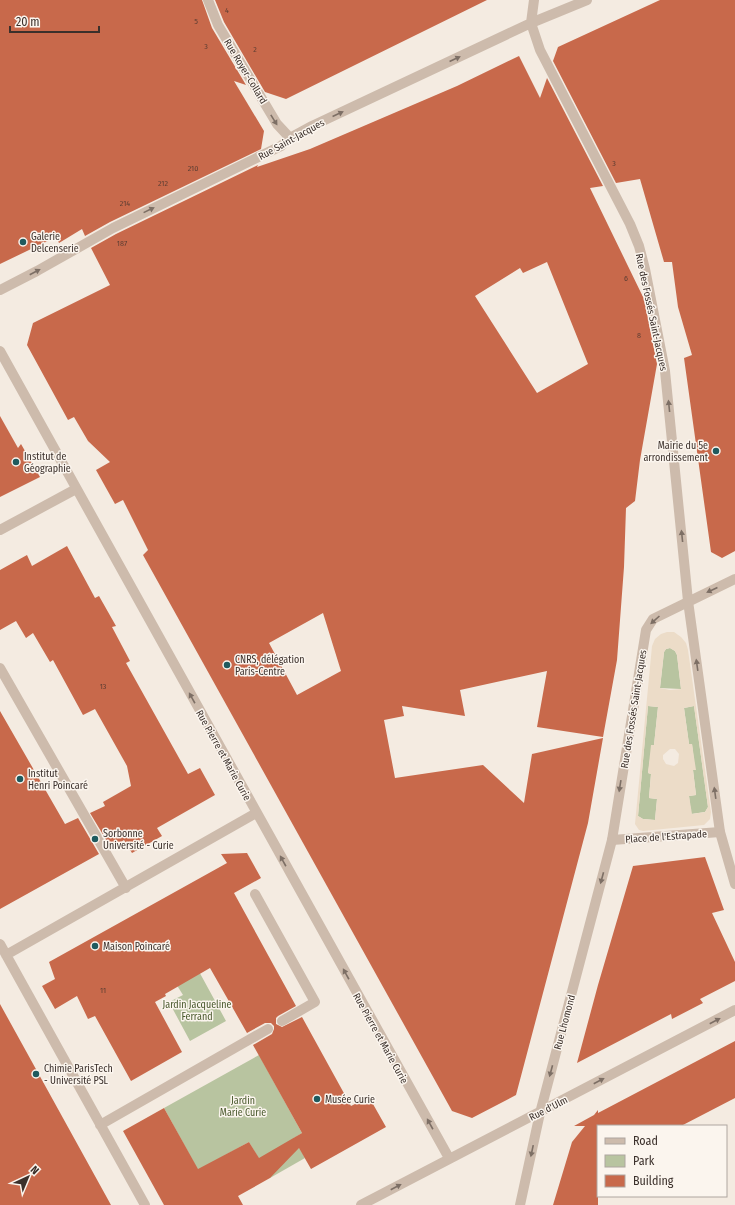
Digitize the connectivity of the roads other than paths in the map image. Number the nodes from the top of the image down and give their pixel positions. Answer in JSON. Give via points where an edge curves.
{"nodes":[{"id":1,"x":208,"y":0,"type":"edge"},
{"id":2,"x":534,"y":0,"type":"edge"},
{"id":3,"x":587,"y":0,"type":"edge"},
{"id":4,"x":531,"y":23,"type":"junction"},
{"id":5,"x":290,"y":138,"type":"junction"},
{"id":6,"x":0,"y":290,"type":"edge"},
{"id":7,"x":0,"y":351,"type":"edge"},
{"id":8,"x":76,"y":489,"type":"junction"},
{"id":9,"x":0,"y":530,"type":"edge"},
{"id":10,"x":735,"y":579,"type":"edge"},
{"id":11,"x":688,"y":601,"type":"junction"},
{"id":12,"x":0,"y":668,"type":"edge"},
{"id":13,"x":256,"y":813,"type":"junction"},
{"id":14,"x":720,"y":832,"type":"junction"},
{"id":15,"x":612,"y":840,"type":"junction"},
{"id":16,"x":735,"y":884,"type":"edge"},
{"id":17,"x":126,"y":888,"type":"junction"},
{"id":18,"x":255,"y":894,"type":"dead end"},
{"id":19,"x":0,"y":944,"type":"edge"},
{"id":20,"x":6,"y":955,"type":"junction"},
{"id":21,"x":735,"y":1010,"type":"edge"},
{"id":22,"x":282,"y":1021,"type":"dead end"},
{"id":23,"x":268,"y":1029,"type":"dead end"},
{"id":24,"x":540,"y":1113,"type":"junction"},
{"id":25,"x":100,"y":1125,"type":"junction"},
{"id":26,"x":449,"y":1158,"type":"junction"},
{"id":27,"x":145,"y":1205,"type":"edge"},
{"id":28,"x":361,"y":1205,"type":"edge"},
{"id":29,"x":520,"y":1205,"type":"edge"}],
"edges":[{"from":1,"to":5,"type":"street","name":"Rue Royer-Collard","one_way":true,"via":[[218,25],[277,124]]},
{"from":2,"to":4,"type":"street"},
{"from":3,"to":4,"type":"street","name":"Rue Saint-Jacques"},
{"from":5,"to":4,"type":"street","name":"Rue Saint-Jacques","one_way":true},
{"from":11,"to":4,"type":"street","name":"Rue des Fossés Saint-Jacques","one_way":true,"via":[[665,371],[644,263],[630,224],[540,50]]},
{"from":6,"to":5,"type":"street","name":"Rue Saint-Jacques","one_way":true,"via":[[37,272],[113,228],[281,146]]},
{"from":7,"to":8,"type":"street","name":"Rue Pierre et Marie Curie"},
{"from":8,"to":9,"type":"street"},
{"from":13,"to":8,"type":"street","name":"Rue Pierre et Marie Curie","one_way":true},
{"from":10,"to":11,"type":"street","one_way":true},
{"from":14,"to":11,"type":"street","name":"Rue des Fossés Saint-Jacques","one_way":true},
{"from":11,"to":15,"type":"street","name":"Rue des Fossés Saint-Jacques","one_way":true,"via":[[653,619],[646,630]]},
{"from":12,"to":17,"type":"street"},
{"from":13,"to":17,"type":"street"},
{"from":26,"to":13,"type":"street","name":"Rue Pierre et Marie Curie","one_way":true},
{"from":14,"to":15,"type":"street","name":"Place de l'Estrapade"},
{"from":14,"to":16,"type":"street","name":"Rue des Fossés Saint-Jacques"},
{"from":15,"to":24,"type":"street","name":"Rue Lhomond","one_way":true},
{"from":17,"to":20,"type":"street"},
{"from":18,"to":22,"type":"street","via":[[315,1002]]},
{"from":19,"to":20,"type":"street"},
{"from":20,"to":25,"type":"street"},
{"from":24,"to":21,"type":"street","name":"Rue d'Ulm","one_way":true},
{"from":23,"to":25,"type":"street"},
{"from":24,"to":26,"type":"street","name":"Rue d'Ulm"},
{"from":24,"to":29,"type":"street","name":"Rue Lhomond","one_way":true},
{"from":25,"to":27,"type":"street"},
{"from":28,"to":26,"type":"street","name":"Rue d'Ulm","one_way":true}]}
